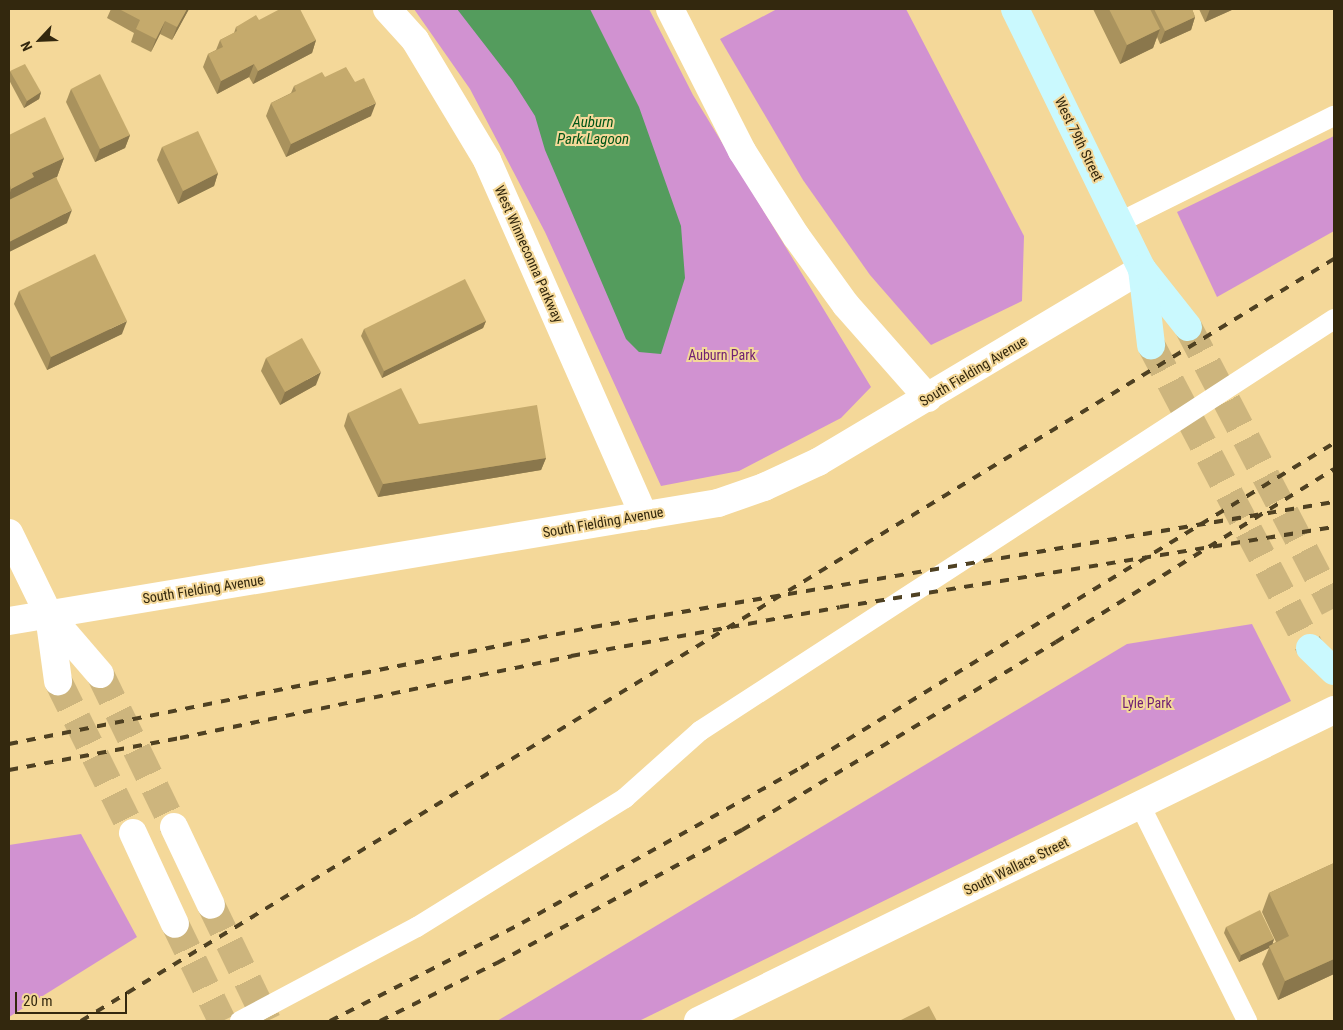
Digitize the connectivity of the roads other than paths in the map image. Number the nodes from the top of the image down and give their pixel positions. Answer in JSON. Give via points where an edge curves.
{"nodes":[{"id":1,"x":387,"y":9,"type":"edge"},
{"id":2,"x":670,"y":9,"type":"edge"},
{"id":3,"x":1015,"y":9,"type":"edge"},
{"id":4,"x":1334,"y":116,"type":"edge"},
{"id":5,"x":1120,"y":222,"type":"junction"},
{"id":6,"x":1142,"y":269,"type":"junction"},
{"id":7,"x":1334,"y":318,"type":"edge"},
{"id":8,"x":1188,"y":327,"type":"tunnel mouth"},
{"id":9,"x":1151,"y":345,"type":"tunnel mouth"},
{"id":10,"x":928,"y":398,"type":"junction"},
{"id":11,"x":644,"y":516,"type":"junction"},
{"id":12,"x":9,"y":533,"type":"edge"},
{"id":13,"x":49,"y":615,"type":"junction"},
{"id":14,"x":9,"y":621,"type":"edge"},
{"id":15,"x":1310,"y":648,"type":"tunnel mouth"},
{"id":16,"x":1334,"y":671,"type":"edge"},
{"id":17,"x":100,"y":674,"type":"tunnel mouth"},
{"id":18,"x":58,"y":681,"type":"tunnel mouth"},
{"id":19,"x":1334,"y":710,"type":"edge"},
{"id":20,"x":1140,"y":805,"type":"junction"},
{"id":21,"x":174,"y":827,"type":"tunnel mouth"},
{"id":22,"x":133,"y":833,"type":"tunnel mouth"},
{"id":23,"x":211,"y":905,"type":"tunnel mouth"},
{"id":24,"x":175,"y":924,"type":"tunnel mouth"},
{"id":25,"x":240,"y":1021,"type":"edge"},
{"id":26,"x":698,"y":1021,"type":"edge"},
{"id":27,"x":1246,"y":1021,"type":"edge"}],
"edges":[{"from":1,"to":11,"type":"street","name":"West Winneconna Parkway","via":[[415,40],[488,160]]},
{"from":2,"to":10,"type":"street","via":[[742,151],[796,236],[846,306]]},
{"from":3,"to":5,"type":"main road","name":"West 79th Street"},
{"from":4,"to":5,"type":"lane"},
{"from":5,"to":6,"type":"main road","name":"West 79th Street"},
{"from":6,"to":8,"type":"main road","name":"West 79th Street"},
{"from":6,"to":9,"type":"main road","name":"West 79th Street"},
{"from":6,"to":10,"type":"street","name":"South Fielding Avenue"},
{"from":7,"to":25,"type":"lane","via":[[700,731],[625,798],[417,926]]},
{"from":10,"to":11,"type":"street","name":"South Fielding Avenue","via":[[818,462],[764,487],[718,503]]},
{"from":11,"to":13,"type":"street","name":"South Fielding Avenue"},
{"from":12,"to":13,"type":"street"},
{"from":13,"to":14,"type":"street","name":"South Fielding Avenue"},
{"from":13,"to":17,"type":"street"},
{"from":13,"to":18,"type":"street"},
{"from":15,"to":16,"type":"main road"},
{"from":19,"to":20,"type":"street","name":"South Wallace Street"},
{"from":20,"to":26,"type":"street","name":"South Wallace Street"},
{"from":20,"to":27,"type":"lane"},
{"from":21,"to":23,"type":"street"},
{"from":22,"to":24,"type":"street"}]}
